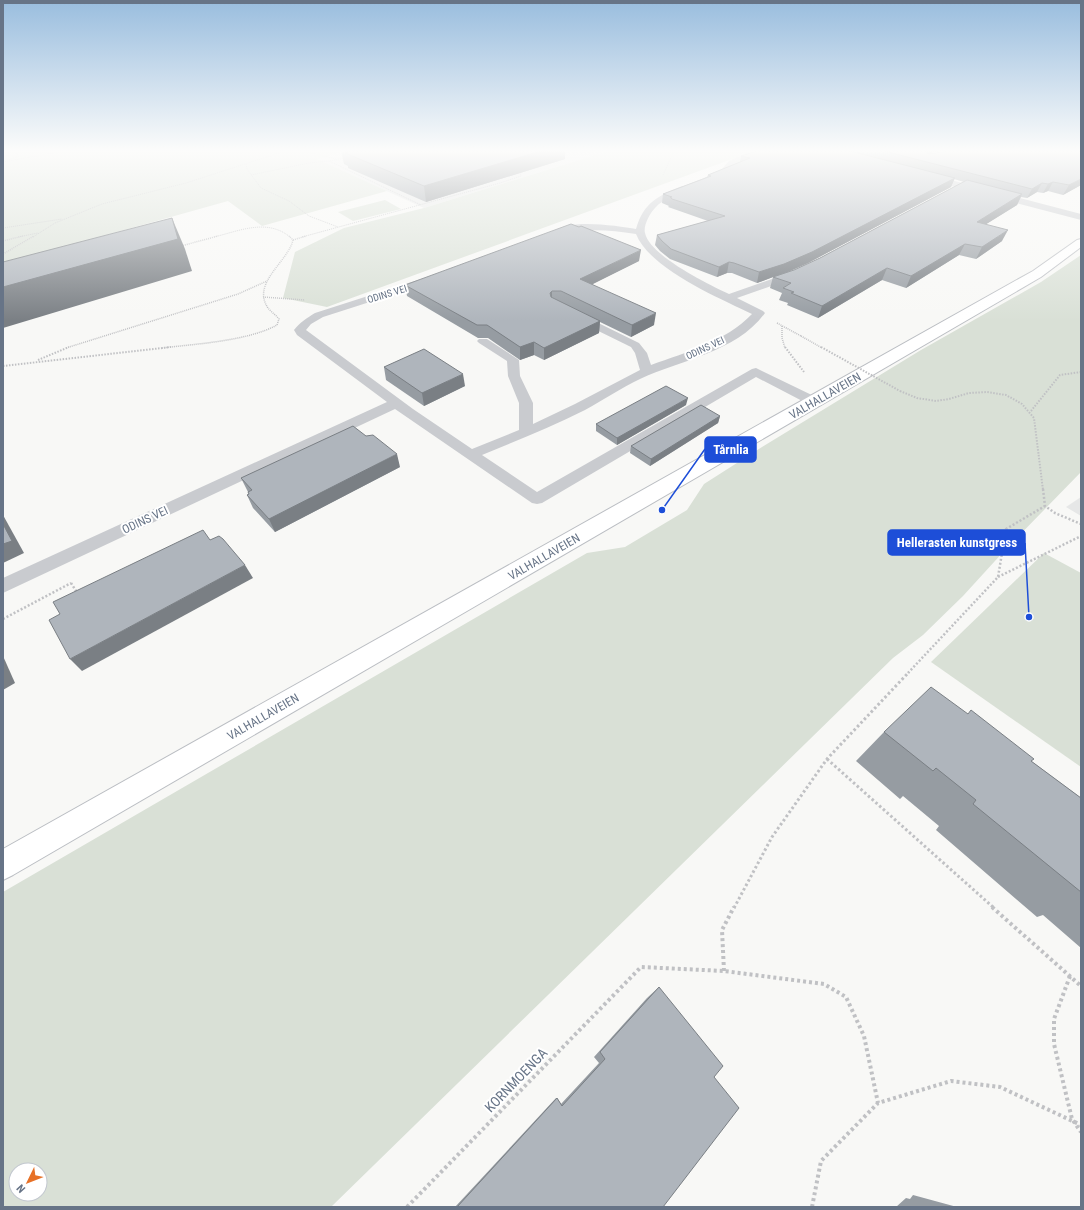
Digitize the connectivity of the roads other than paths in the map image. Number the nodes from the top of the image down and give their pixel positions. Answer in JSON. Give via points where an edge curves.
{"nodes":[{"id":1,"x":651,"y":207,"type":"edge"},
{"id":2,"x":1044,"y":207,"type":"edge"},
{"id":3,"x":1081,"y":217,"type":"edge"},
{"id":4,"x":640,"y":232,"type":"junction"},
{"id":5,"x":545,"y":237,"type":"edge"},
{"id":6,"x":1081,"y":242,"type":"edge"},
{"id":7,"x":799,"y":272,"type":"edge"},
{"id":8,"x":439,"y":277,"type":"edge"},
{"id":9,"x":728,"y":298,"type":"junction"},
{"id":10,"x":570,"y":313,"type":"edge"},
{"id":11,"x":483,"y":341,"type":"dead end"},
{"id":12,"x":647,"y":372,"type":"junction"},
{"id":13,"x":815,"y":402,"type":"junction"},
{"id":14,"x":396,"y":403,"type":"junction"},
{"id":15,"x":526,"y":432,"type":"junction"},
{"id":16,"x":472,"y":454,"type":"junction"},
{"id":17,"x":3,"y":586,"type":"edge"},
{"id":18,"x":3,"y":865,"type":"edge"}],
"edges":[{"from":1,"to":4,"type":"lane"},
{"from":2,"to":3,"type":"street"},
{"from":4,"to":5,"type":"lane","via":[[585,227]]},
{"from":4,"to":9,"type":"lane","via":[[644,243],[662,260]]},
{"from":6,"to":13,"type":"street","name":"VALHALLAVEIEN","via":[[1025,282]]},
{"from":7,"to":9,"type":"lane"},
{"from":8,"to":14,"type":"lane","name":"ODINS VEI","via":[[326,313],[307,322],[301,328],[304,336]]},
{"from":9,"to":12,"type":"lane","name":"ODINS VEI","via":[[759,313],[746,326],[709,348]]},
{"from":10,"to":12,"type":"lane","via":[[635,346],[641,353]]},
{"from":11,"to":15,"type":"lane","via":[[513,360],[514,376],[526,402]]},
{"from":12,"to":15,"type":"lane","name":"ODINS VEI","via":[[581,407]]},
{"from":13,"to":16,"type":"lane","name":"ODINS VEI","via":[[756,372],[537,499]]},
{"from":13,"to":18,"type":"street","name":"VALHALLAVEIEN"},
{"from":14,"to":16,"type":"lane","name":"ODINS VEI"},
{"from":14,"to":17,"type":"lane","name":"ODINS VEI"},
{"from":15,"to":16,"type":"lane","name":"ODINS VEI"}]}
